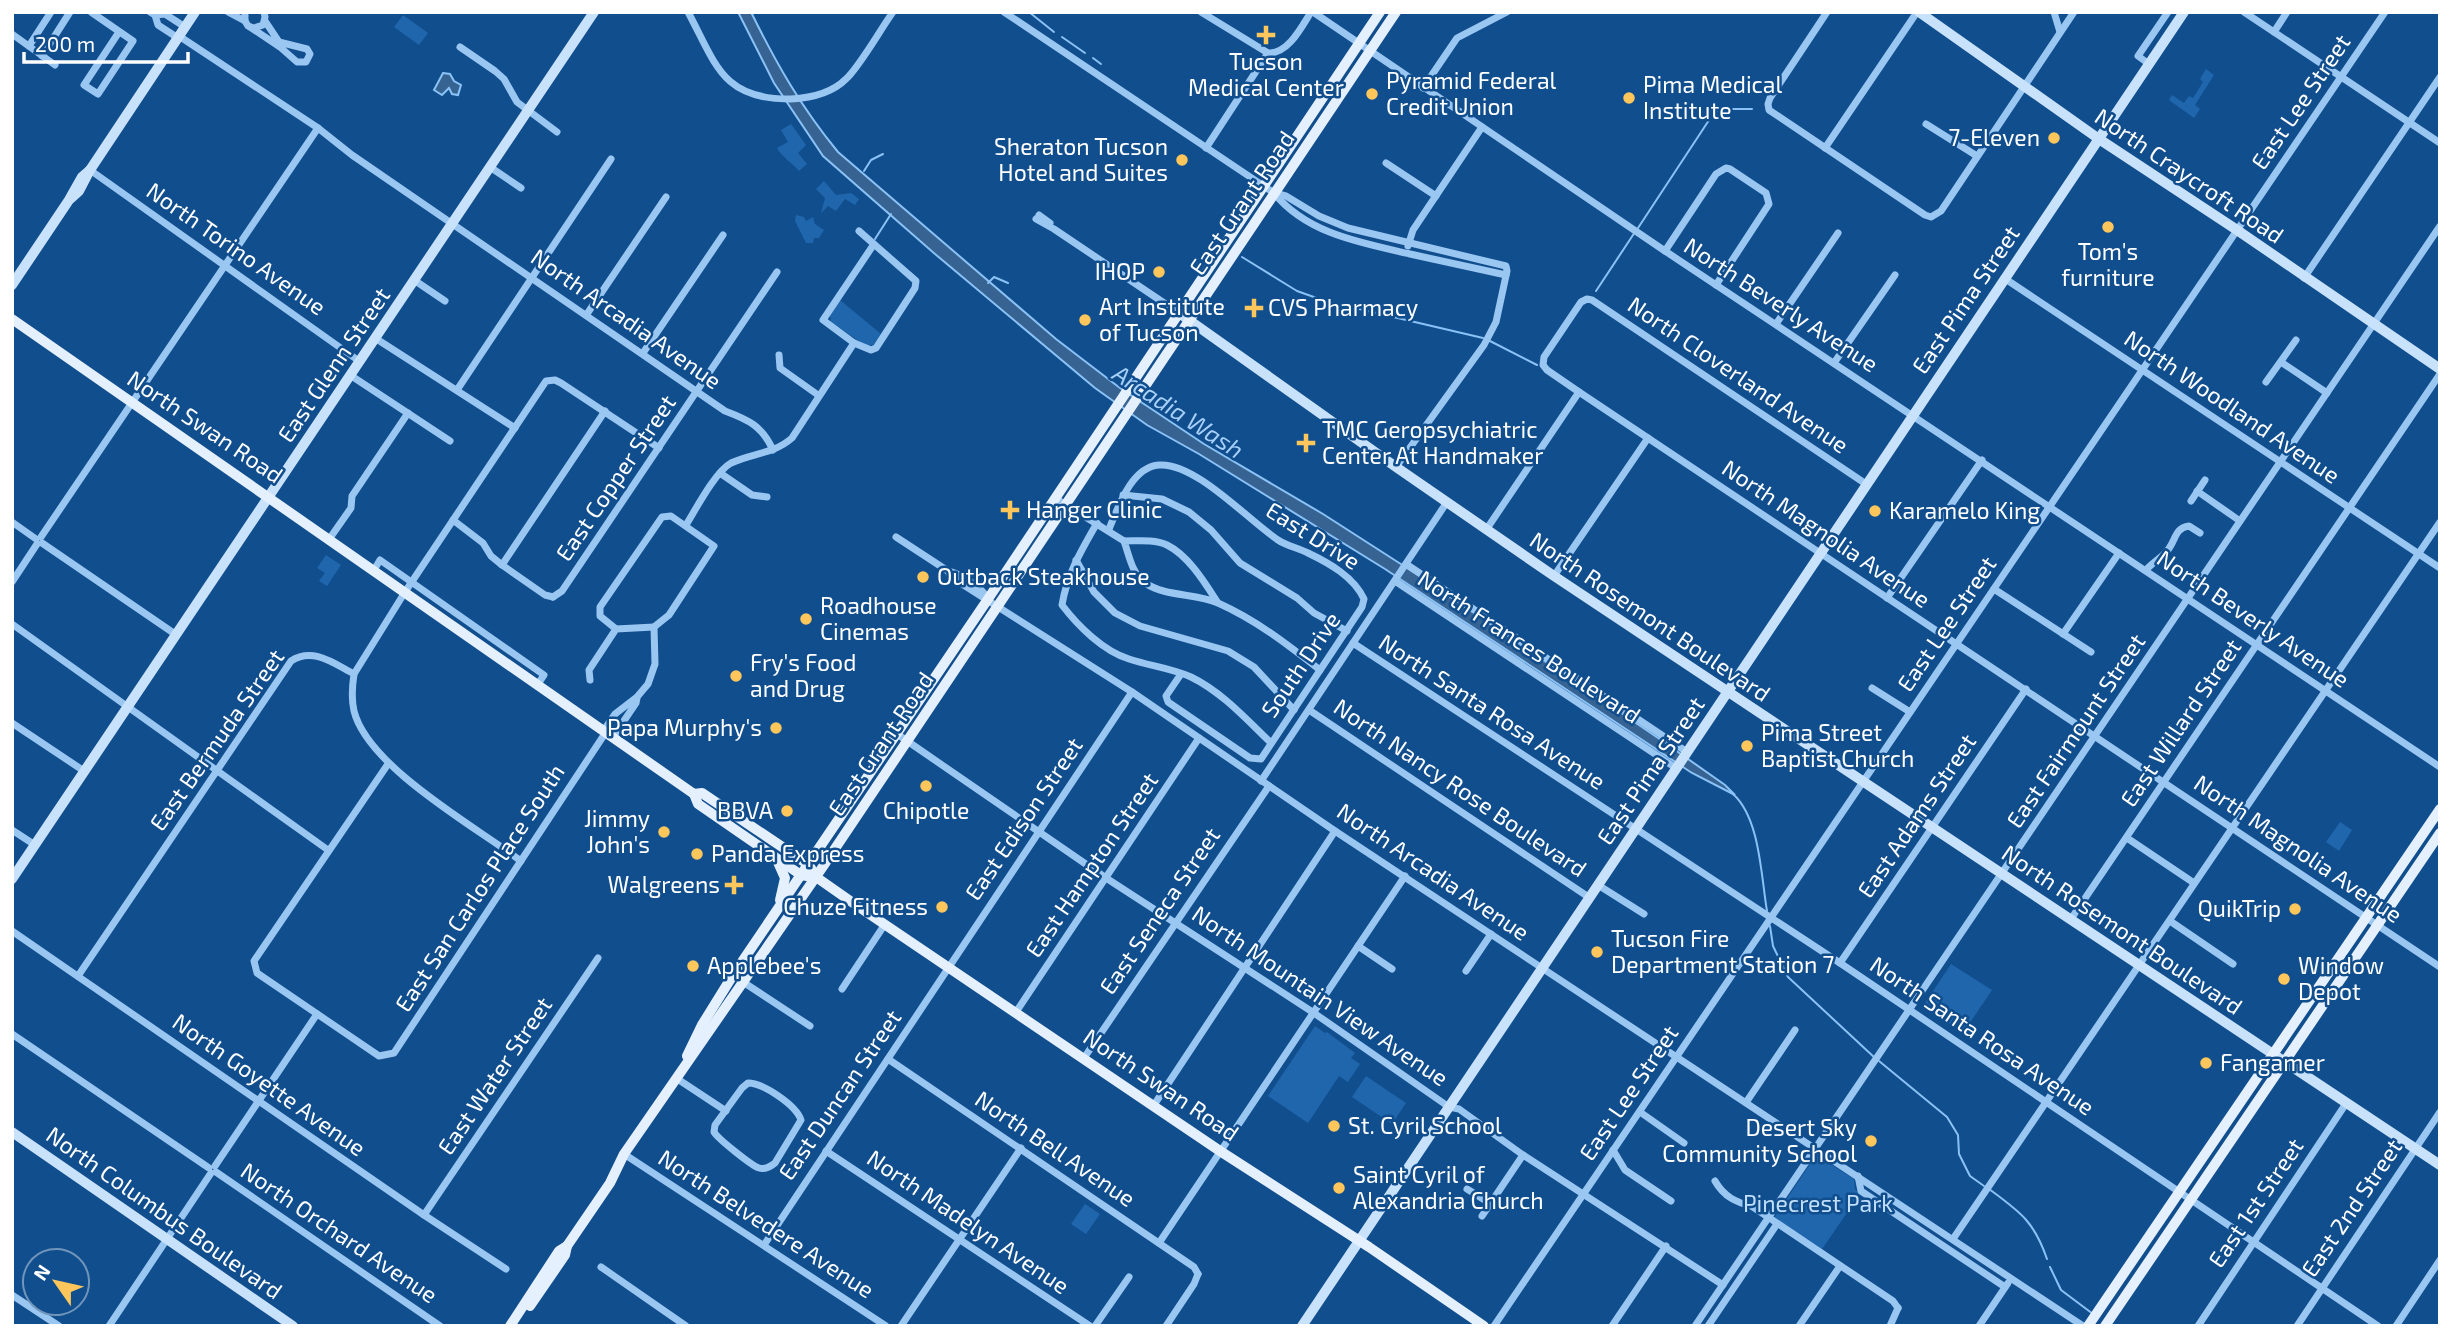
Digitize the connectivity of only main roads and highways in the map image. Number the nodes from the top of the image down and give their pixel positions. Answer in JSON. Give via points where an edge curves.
{"nodes":[{"id":1,"x":1380,"y":12,"type":"edge"},
{"id":2,"x":1396,"y":12,"type":"edge"},
{"id":3,"x":12,"y":318,"type":"edge"},
{"id":4,"x":694,"y":794,"type":"junction"},
{"id":5,"x":2440,"y":809,"type":"edge"},
{"id":6,"x":2440,"y":833,"type":"edge"},
{"id":7,"x":775,"y":857,"type":"junction"},
{"id":8,"x":808,"y":865,"type":"junction"},
{"id":9,"x":802,"y":875,"type":"junction"},
{"id":10,"x":816,"y":877,"type":"junction"},
{"id":11,"x":776,"y":913,"type":"junction"},
{"id":12,"x":676,"y":1078,"type":"junction"},
{"id":13,"x":567,"y":1246,"type":"junction"},
{"id":14,"x":2089,"y":1322,"type":"edge"},
{"id":15,"x":2107,"y":1324,"type":"edge"},
{"id":16,"x":510,"y":1326,"type":"edge"},
{"id":17,"x":517,"y":1326,"type":"edge"},
{"id":18,"x":1484,"y":1326,"type":"edge"}],
"edges":[{"from":1,"to":8,"type":"main road","name":"East Grant Road"},
{"from":2,"to":10,"type":"main road","name":"East Grant Road"},
{"from":3,"to":4,"type":"main road","name":"North Swan Road"},
{"from":4,"to":7,"type":"main road","name":"North Swan Road","via":[[698,804]]},
{"from":4,"to":8,"type":"main road","name":"North Swan Road","via":[[702,793]]},
{"from":5,"to":14,"type":"main road"},
{"from":6,"to":15,"type":"main road"},
{"from":7,"to":9,"type":"main road","name":"North Swan Road"},
{"from":7,"to":11,"type":"main road","via":[[786,883]]},
{"from":8,"to":9,"type":"main road","name":"East Grant Road"},
{"from":8,"to":10,"type":"main road","name":"North Swan Road"},
{"from":9,"to":10,"type":"main road","name":"North Swan Road"},
{"from":9,"to":11,"type":"main road","name":"East Grant Road"},
{"from":10,"to":12,"type":"main road","name":"East Grant Road"},
{"from":10,"to":18,"type":"main road","name":"North Swan Road"},
{"from":11,"to":12,"type":"main road","name":"East Grant Road","via":[[702,1025]]},
{"from":12,"to":13,"type":"main road","name":"East Grant Road"},
{"from":13,"to":16,"type":"main road","name":"East Grant Road","via":[[559,1251]]},
{"from":13,"to":17,"type":"main road","name":"East Grant Road"}]}
